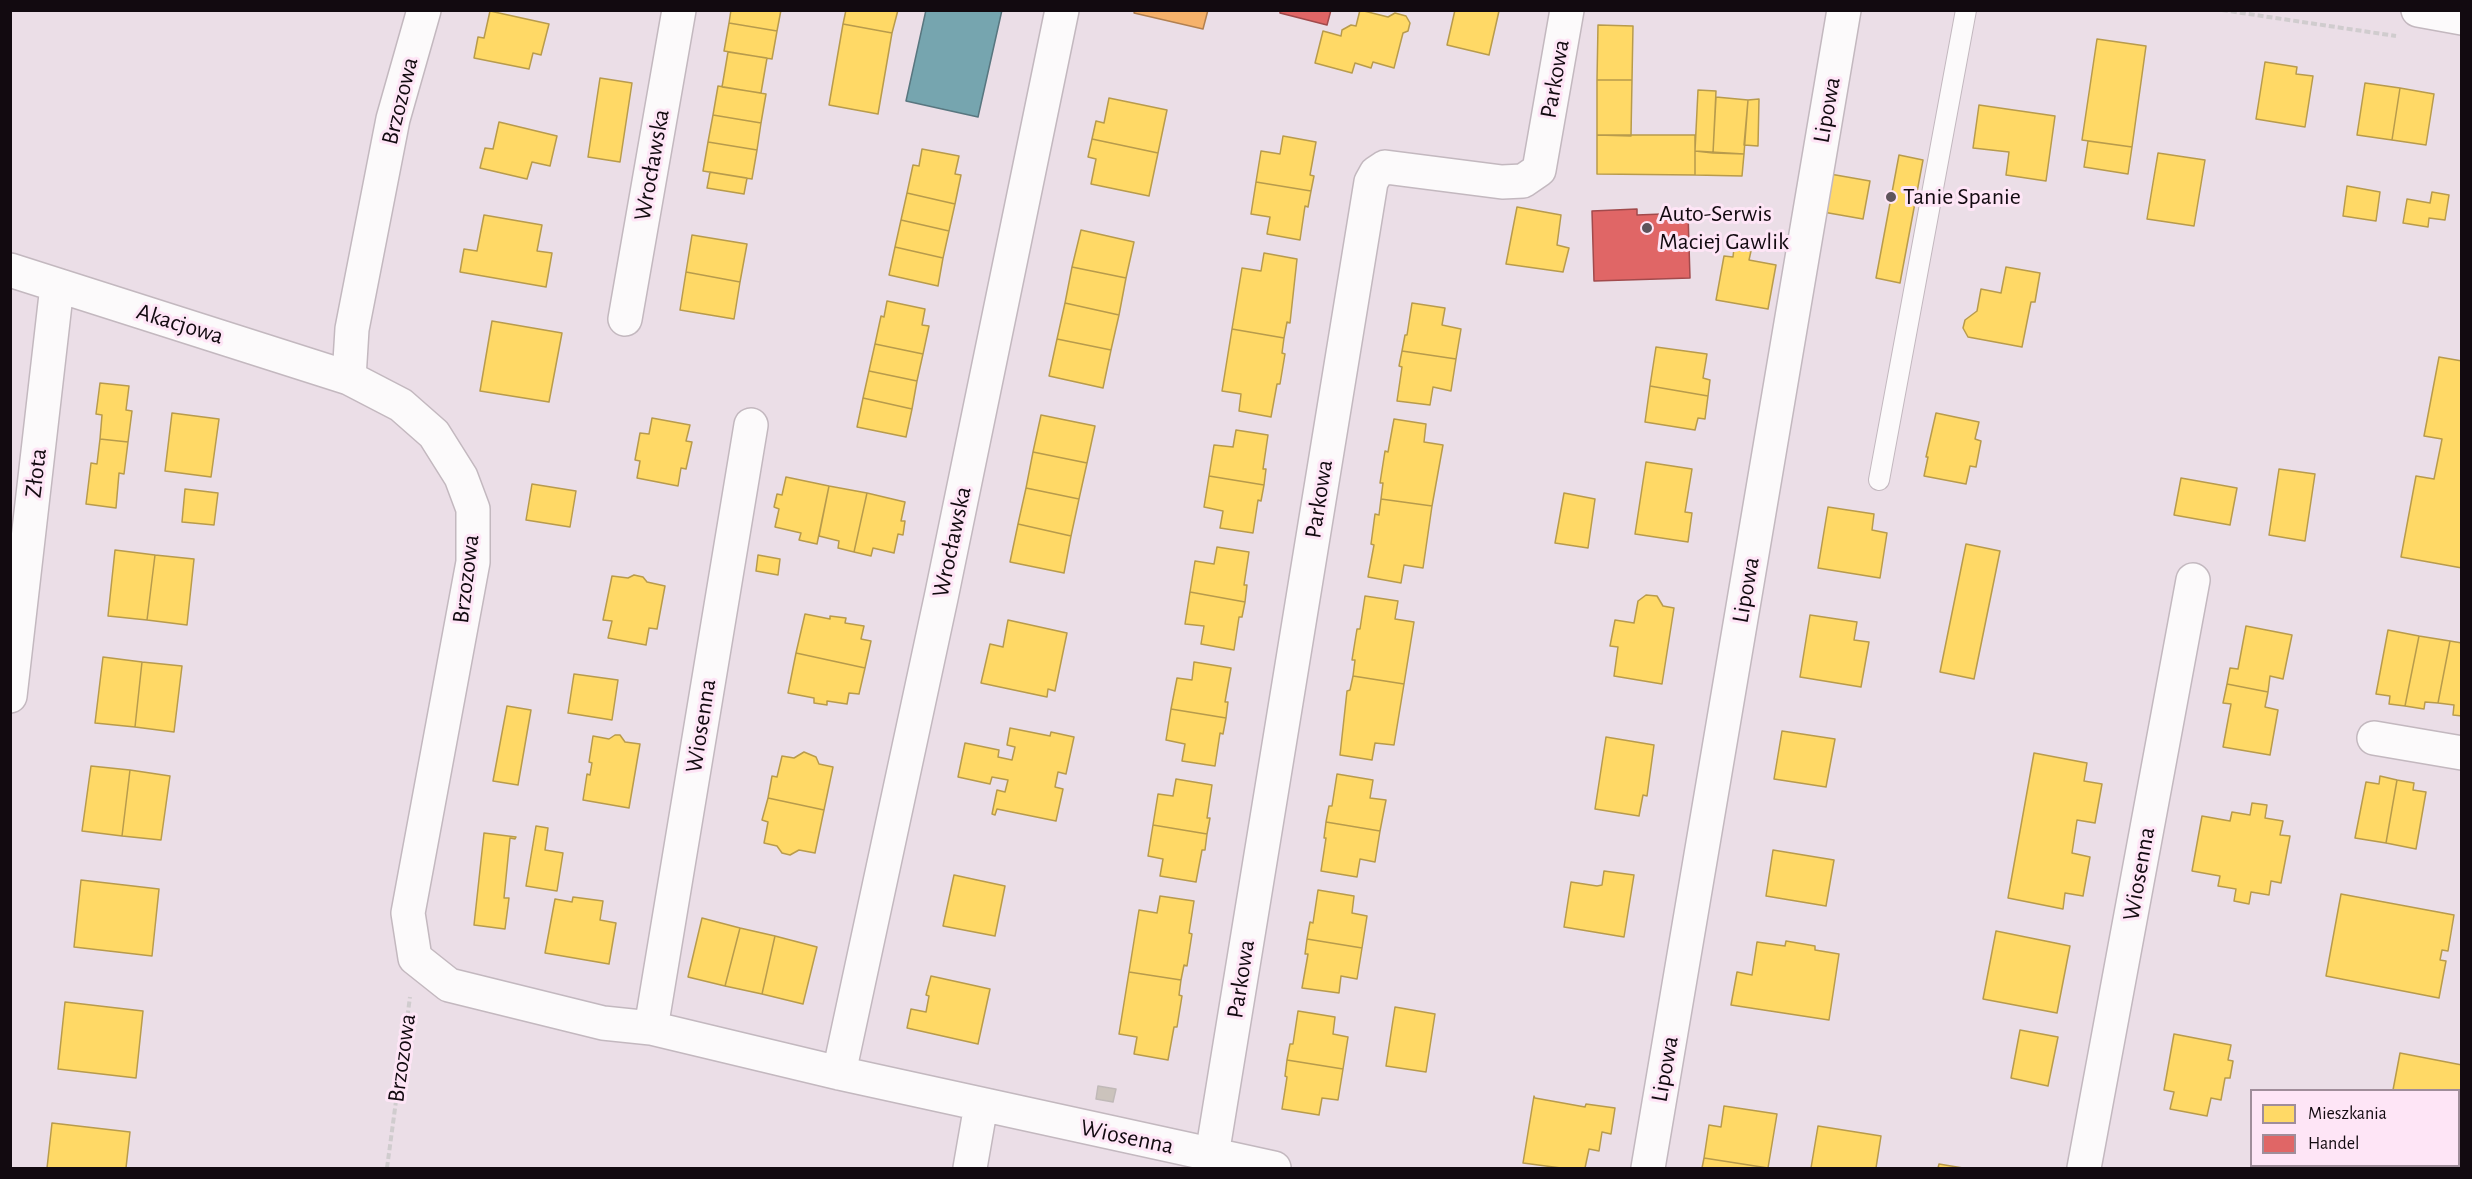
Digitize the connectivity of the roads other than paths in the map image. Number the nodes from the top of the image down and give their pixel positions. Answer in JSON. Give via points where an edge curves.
{"nodes":[{"id":1,"x":424,"y":10,"type":"edge"},
{"id":2,"x":679,"y":10,"type":"edge"},
{"id":3,"x":1062,"y":10,"type":"edge"},
{"id":4,"x":1567,"y":10,"type":"edge"},
{"id":5,"x":1844,"y":10,"type":"edge"},
{"id":6,"x":1965,"y":10,"type":"edge"},
{"id":7,"x":2418,"y":10,"type":"edge"},
{"id":8,"x":2459,"y":15,"type":"edge"},
{"id":9,"x":10,"y":270,"type":"edge"},
{"id":10,"x":57,"y":286,"type":"junction"},
{"id":11,"x":625,"y":319,"type":"dead end"},
{"id":12,"x":349,"y":378,"type":"junction"},
{"id":13,"x":752,"y":425,"type":"dead end"},
{"id":14,"x":1879,"y":480,"type":"dead end"},
{"id":15,"x":2193,"y":580,"type":"dead end"},
{"id":16,"x":10,"y":696,"type":"edge"},
{"id":17,"x":2374,"y":738,"type":"dead end"},
{"id":18,"x":2462,"y":753,"type":"edge"},
{"id":19,"x":415,"y":958,"type":"joint"},
{"id":20,"x":651,"y":1028,"type":"junction"},
{"id":21,"x":839,"y":1073,"type":"junction"},
{"id":22,"x":981,"y":1105,"type":"junction"},
{"id":23,"x":1212,"y":1155,"type":"junction"},
{"id":24,"x":969,"y":1168,"type":"edge"},
{"id":25,"x":1274,"y":1168,"type":"edge"},
{"id":26,"x":1648,"y":1168,"type":"edge"},
{"id":27,"x":2084,"y":1168,"type":"edge"}],
"edges":[{"from":1,"to":12,"type":"street","name":"Brzozowa","via":[[391,130],[352,329]]},
{"from":2,"to":11,"type":"street","name":"Wrocławska"},
{"from":3,"to":21,"type":"street","name":"Wrocławska"},
{"from":4,"to":23,"type":"street","name":"Parkowa","via":[[1539,170],[1523,181],[1502,182],[1385,167],[1376,172],[1371,182]]},
{"from":5,"to":26,"type":"street","name":"Lipowa"},
{"from":6,"to":14,"type":"lane"},
{"from":7,"to":8,"type":"street"},
{"from":9,"to":10,"type":"street","name":"Akacjowa"},
{"from":10,"to":12,"type":"street","name":"Akacjowa"},
{"from":10,"to":16,"type":"street","name":"Złota"},
{"from":12,"to":19,"type":"street","name":"Brzozowa","via":[[401,405],[434,434],[461,477],[473,509],[473,562],[408,913]]},
{"from":13,"to":20,"type":"street","name":"Wiosenna"},
{"from":15,"to":27,"type":"street","name":"Wiosenna"},
{"from":17,"to":18,"type":"street"},
{"from":19,"to":20,"type":"street","name":"Wiosenna","via":[[449,985],[603,1023]]},
{"from":20,"to":21,"type":"street","name":"Wiosenna"},
{"from":21,"to":22,"type":"street","name":"Wiosenna"},
{"from":22,"to":23,"type":"street","name":"Wiosenna"},
{"from":22,"to":24,"type":"street"},
{"from":23,"to":25,"type":"street","name":"Wiosenna"}]}
